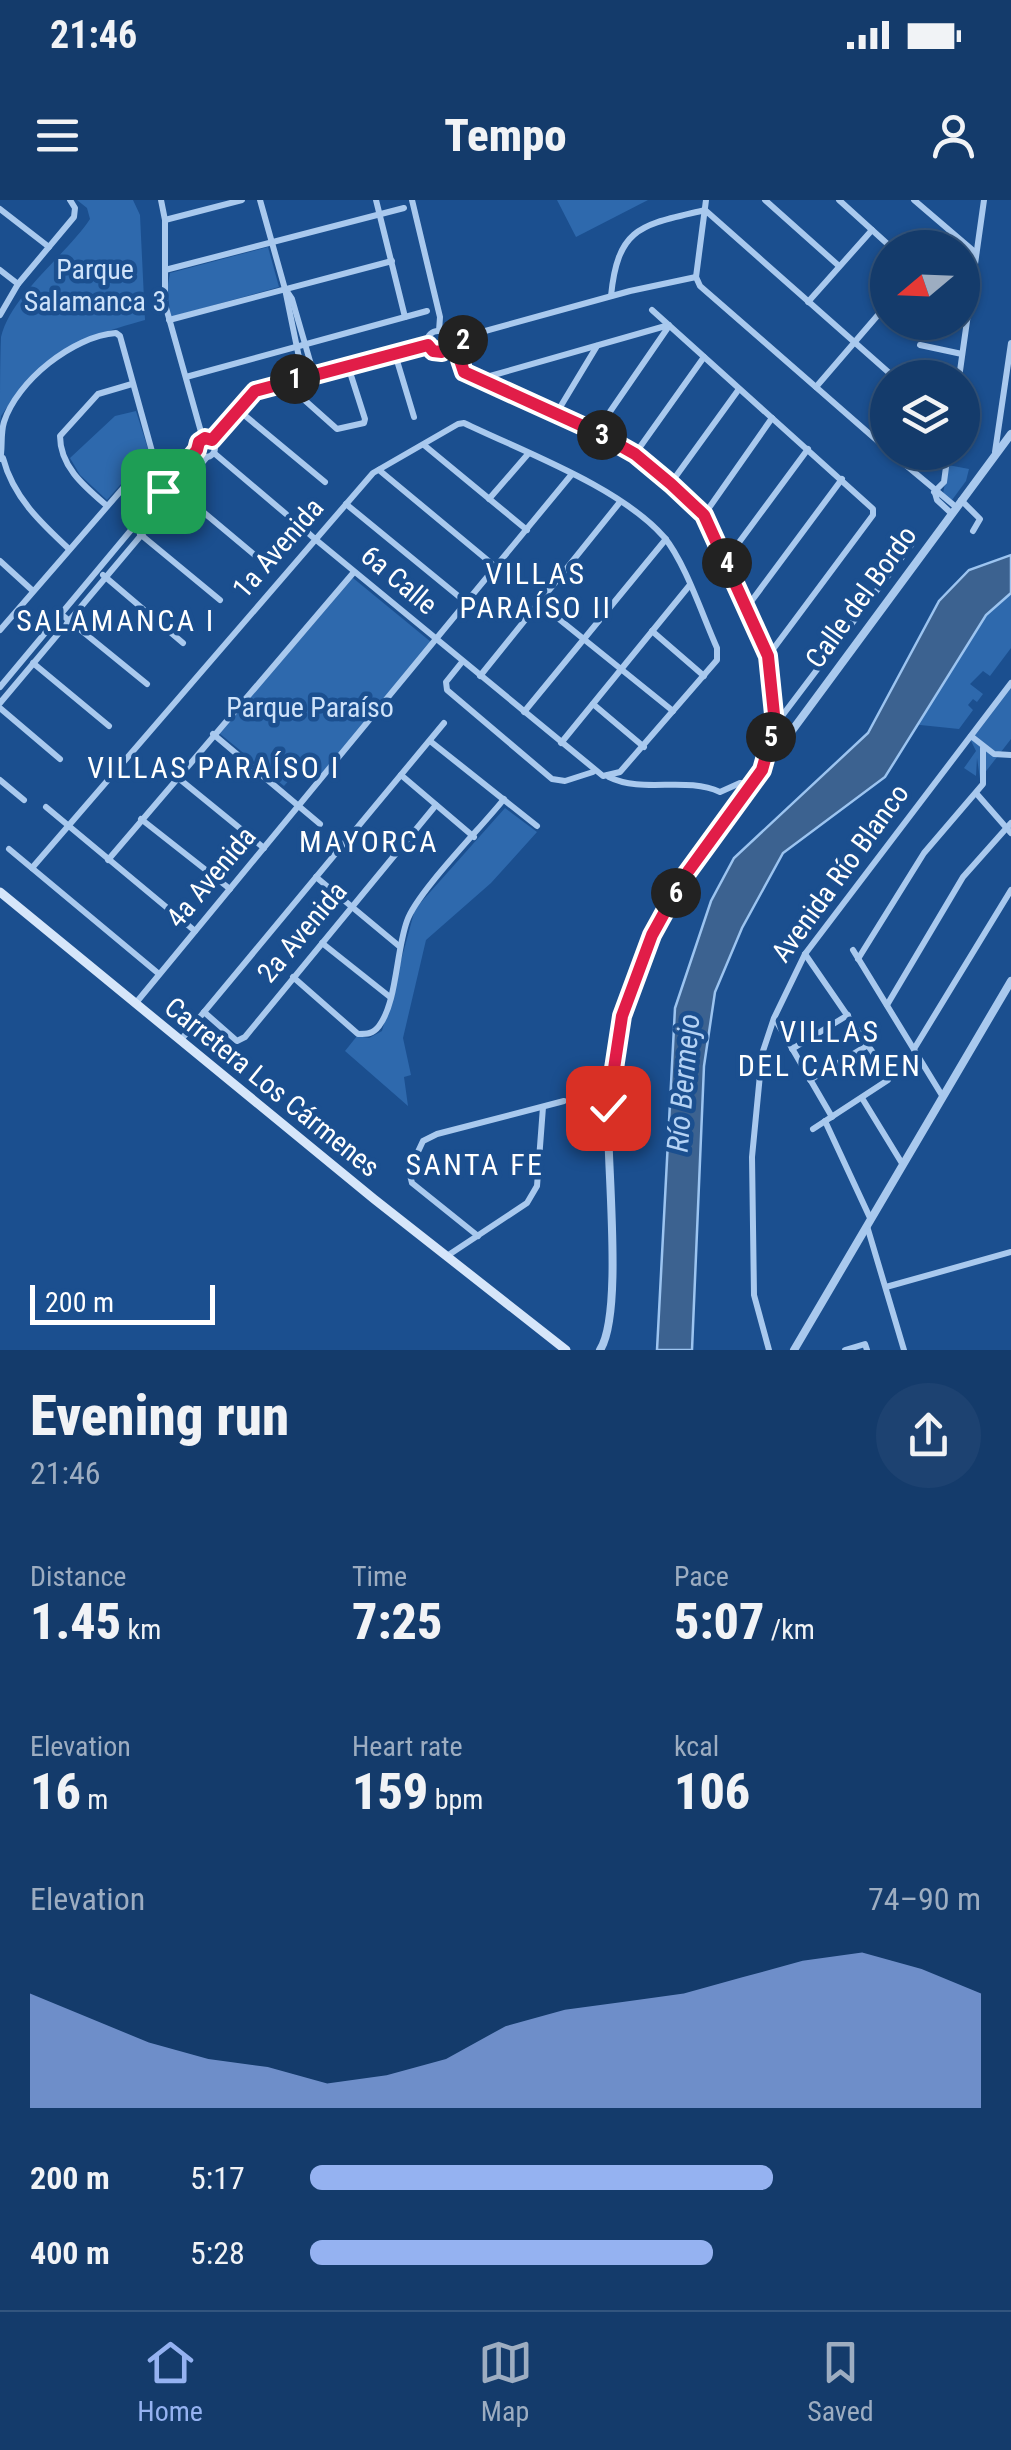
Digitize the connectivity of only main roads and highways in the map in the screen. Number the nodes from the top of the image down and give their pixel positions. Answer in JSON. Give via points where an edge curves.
{"nodes":[{"id":1,"x":0,"y":892,"type":"edge"},
{"id":2,"x":566,"y":1350,"type":"edge"}],
"edges":[{"from":1,"to":2,"type":"main road","name":"Carretera Los Cármenes"}]}
